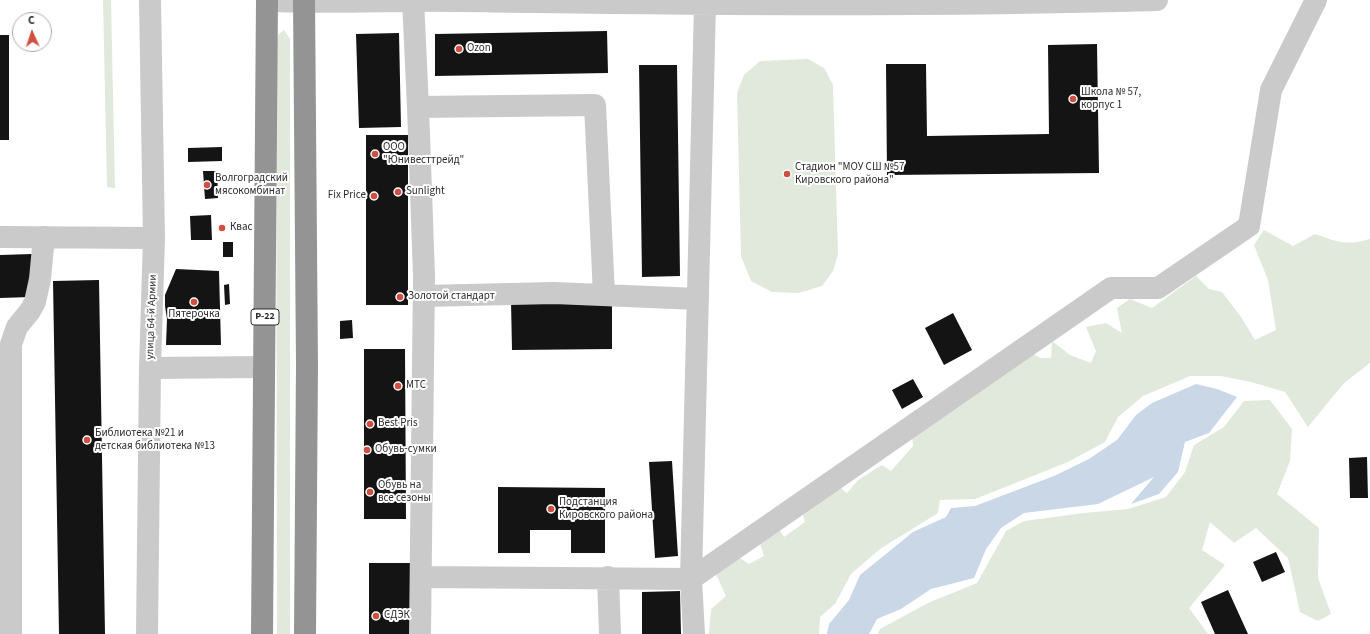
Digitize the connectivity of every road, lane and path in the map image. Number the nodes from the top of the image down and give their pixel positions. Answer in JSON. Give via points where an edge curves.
{"nodes":[{"id":1,"x":150,"y":0,"type":"edge"},
{"id":2,"x":267,"y":0,"type":"edge"},
{"id":3,"x":413,"y":0,"type":"edge"},
{"id":4,"x":1156,"y":0,"type":"edge"},
{"id":5,"x":1316,"y":0,"type":"edge"},
{"id":6,"x":304,"y":1,"type":"edge"},
{"id":7,"x":624,"y":2,"type":"edge"},
{"id":8,"x":824,"y":2,"type":"edge"},
{"id":9,"x":882,"y":2,"type":"edge"},
{"id":10,"x":1036,"y":2,"type":"edge"},
{"id":11,"x":705,"y":4,"type":"junction"},
{"id":12,"x":418,"y":107,"type":"junction"},
{"id":13,"x":0,"y":237,"type":"edge"},
{"id":14,"x":44,"y":237,"type":"junction"},
{"id":15,"x":154,"y":238,"type":"junction"},
{"id":16,"x":604,"y":295,"type":"junction"},
{"id":17,"x":424,"y":296,"type":"junction"},
{"id":18,"x":698,"y":299,"type":"junction"},
{"id":19,"x":264,"y":367,"type":"junction"},
{"id":20,"x":150,"y":368,"type":"junction"},
{"id":21,"x":421,"y":577,"type":"junction"},
{"id":22,"x":608,"y":578,"type":"junction"},
{"id":23,"x":691,"y":579,"type":"junction"},
{"id":24,"x":11,"y":634,"type":"edge"},
{"id":25,"x":147,"y":634,"type":"edge"},
{"id":26,"x":262,"y":634,"type":"edge"},
{"id":27,"x":305,"y":634,"type":"edge"},
{"id":28,"x":420,"y":634,"type":"edge"},
{"id":29,"x":610,"y":634,"type":"edge"},
{"id":30,"x":694,"y":634,"type":"edge"}],
"edges":[{"from":1,"to":15,"type":"street","name":"улица 64-й Армии"},
{"from":2,"to":6,"type":"street"},
{"from":2,"to":19,"type":"highway","number":"Р-22"},
{"from":3,"to":6,"type":"street"},
{"from":3,"to":7,"type":"street"},
{"from":3,"to":12,"type":"street"},
{"from":4,"to":10,"type":"street"},
{"from":5,"to":23,"type":"street","via":[[1271,90],[1249,226],[1158,288],[1111,288]]},
{"from":6,"to":27,"type":"highway","via":[[307,357]]},
{"from":7,"to":11,"type":"street"},
{"from":8,"to":9,"type":"street"},
{"from":8,"to":11,"type":"street"},
{"from":9,"to":10,"type":"street"},
{"from":11,"to":18,"type":"street"},
{"from":12,"to":16,"type":"street","via":[[595,105]]},
{"from":12,"to":17,"type":"street"},
{"from":13,"to":14,"type":"street"},
{"from":14,"to":15,"type":"street"},
{"from":14,"to":24,"type":"street","via":[[35,302],[17,327],[11,344]]},
{"from":15,"to":20,"type":"street","name":"улица 64-й Армии"},
{"from":16,"to":17,"type":"street","via":[[554,293]]},
{"from":16,"to":18,"type":"street"},
{"from":17,"to":21,"type":"street"},
{"from":18,"to":23,"type":"street"},
{"from":19,"to":20,"type":"street"},
{"from":19,"to":26,"type":"highway","number":"Р-22"},
{"from":20,"to":25,"type":"street","name":"улица 64-й Армии"},
{"from":21,"to":22,"type":"street"},
{"from":21,"to":28,"type":"street"},
{"from":22,"to":23,"type":"street"},
{"from":22,"to":29,"type":"street"},
{"from":23,"to":30,"type":"street"}]}
